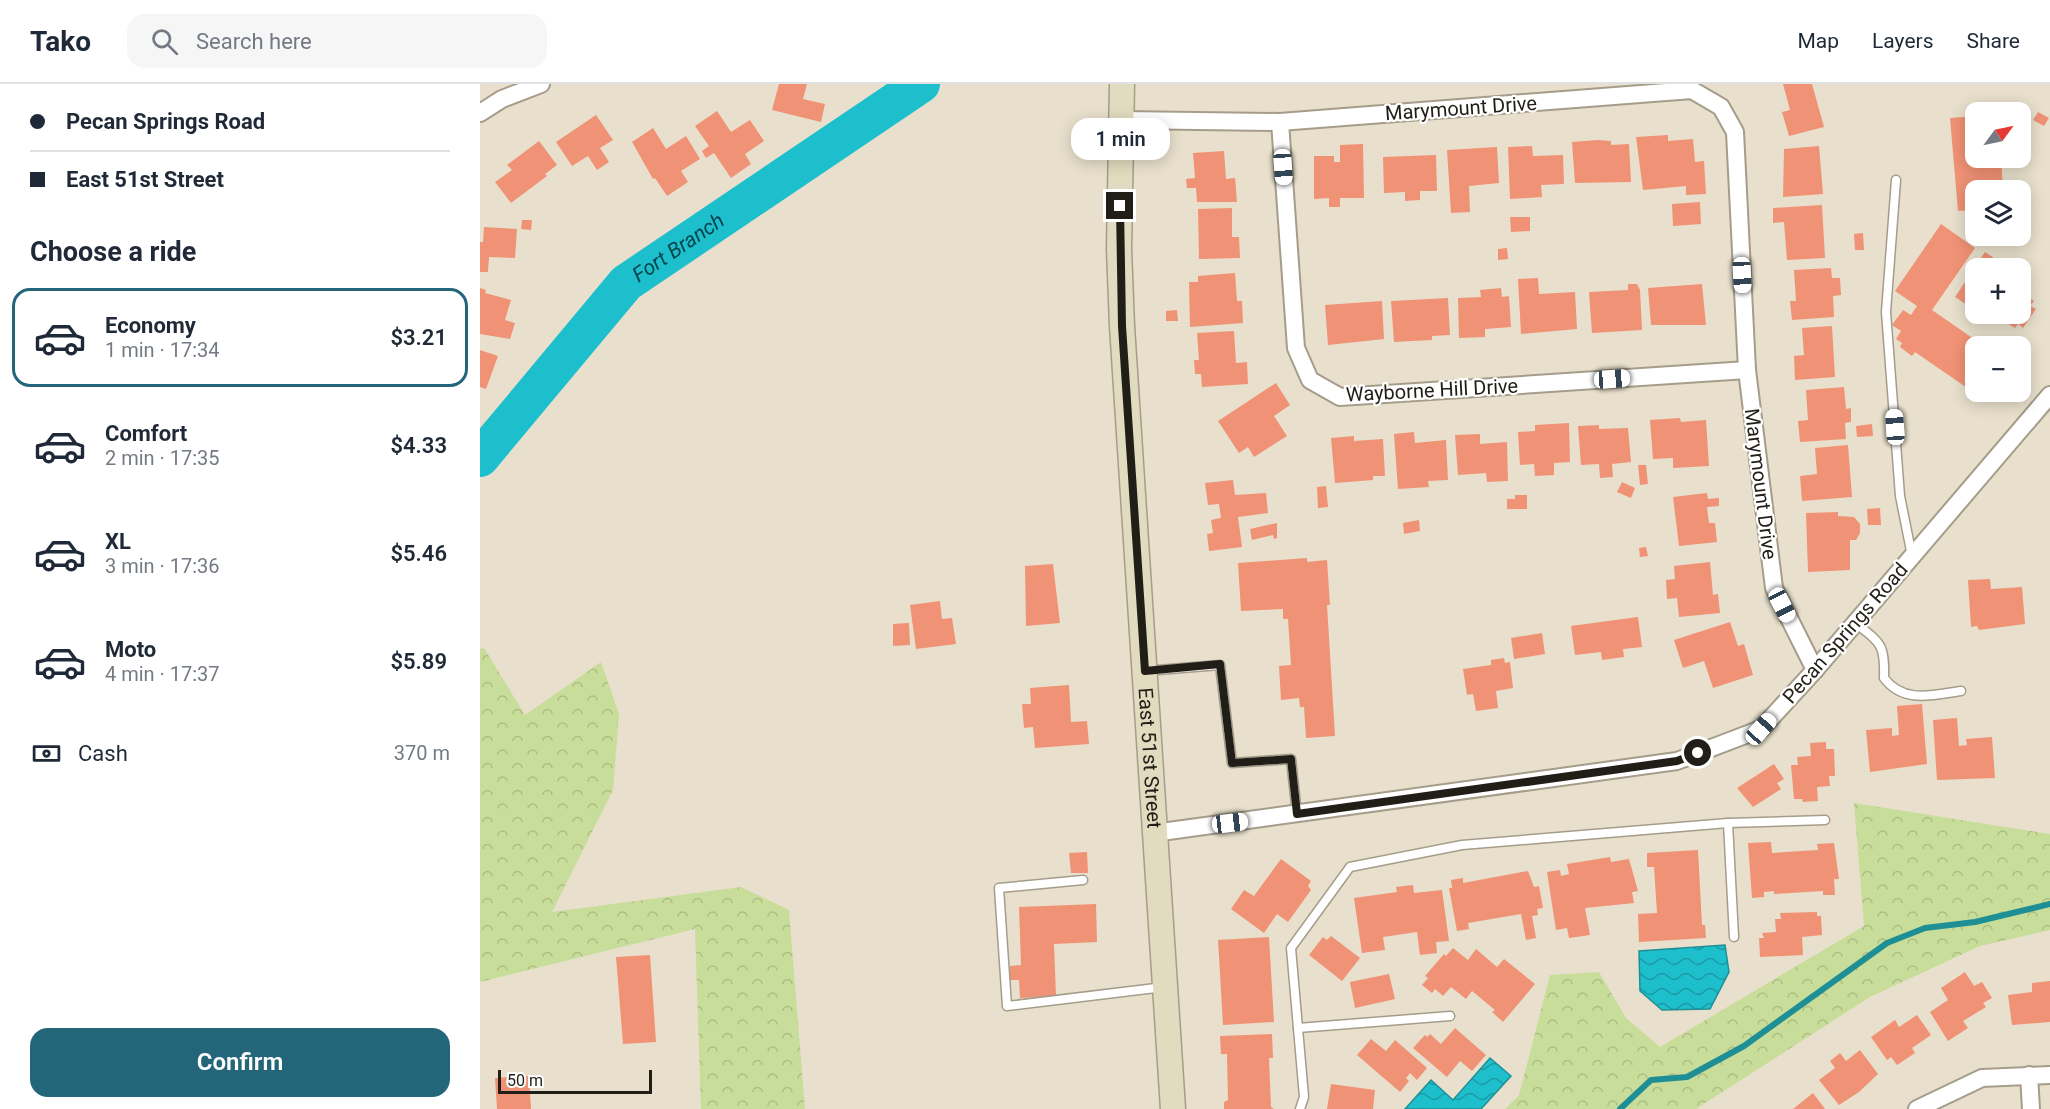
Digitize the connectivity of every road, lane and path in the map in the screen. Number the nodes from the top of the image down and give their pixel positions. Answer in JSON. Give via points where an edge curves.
{"nodes":[{"id":1,"x":542,"y":84,"type":"edge"},
{"id":2,"x":1122,"y":84,"type":"edge"},
{"id":3,"x":480,"y":113,"type":"edge"},
{"id":4,"x":1121,"y":120,"type":"junction"},
{"id":5,"x":1280,"y":122,"type":"junction"},
{"id":6,"x":1896,"y":180,"type":"dead end"},
{"id":7,"x":1747,"y":370,"type":"junction"},
{"id":8,"x":2050,"y":395,"type":"edge"},
{"id":9,"x":1912,"y":556,"type":"junction"},
{"id":10,"x":1855,"y":623,"type":"junction"},
{"id":11,"x":1815,"y":669,"type":"junction"},
{"id":12,"x":1145,"y":671,"type":"junction"},
{"id":13,"x":1961,"y":691,"type":"dead end"},
{"id":14,"x":1297,"y":814,"type":"junction"},
{"id":15,"x":1825,"y":820,"type":"dead end"},
{"id":16,"x":1728,"y":823,"type":"junction"},
{"id":17,"x":1154,"y":833,"type":"junction"},
{"id":18,"x":1083,"y":880,"type":"dead end"},
{"id":19,"x":1734,"y":937,"type":"dead end"},
{"id":20,"x":1165,"y":987,"type":"junction"},
{"id":21,"x":1450,"y":1016,"type":"dead end"},
{"id":22,"x":1298,"y":1028,"type":"junction"},
{"id":23,"x":2029,"y":1075,"type":"junction"},
{"id":24,"x":2050,"y":1075,"type":"edge"},
{"id":25,"x":1173,"y":1109,"type":"edge"},
{"id":26,"x":1300,"y":1109,"type":"edge"},
{"id":27,"x":1917,"y":1109,"type":"edge"},
{"id":28,"x":2031,"y":1109,"type":"edge"}],
"edges":[{"from":1,"to":3,"type":"street","via":[[502,99]]},
{"from":2,"to":4,"type":"main road","name":"East 51st Street"},
{"from":4,"to":5,"type":"street","name":"Marymount Drive"},
{"from":4,"to":12,"type":"main road","name":"East 51st Street","via":[[1122,326]]},
{"from":5,"to":7,"type":"street","name":"Wayborne Hill Drive","via":[[1296,348],[1310,380],[1340,397]]},
{"from":5,"to":7,"type":"street","name":"Marymount Drive","via":[[1692,90],[1721,107],[1735,132]]},
{"from":6,"to":9,"type":"lane","via":[[1886,312],[1900,496]]},
{"from":7,"to":11,"type":"street","name":"Marymount Drive","via":[[1774,588]]},
{"from":8,"to":9,"type":"street","name":"Pecan Springs Road"},
{"from":9,"to":10,"type":"street","name":"Pecan Springs Road"},
{"from":10,"to":11,"type":"street","name":"Pecan Springs Road"},
{"from":10,"to":13,"type":"lane","via":[[1885,653],[1884,678],[1893,690],[1918,696]]},
{"from":11,"to":14,"type":"street","name":"Pecan Springs Road","via":[[1761,729],[1677,761]]},
{"from":12,"to":14,"type":"lane","via":[[1220,664],[1232,763],[1291,759]]},
{"from":12,"to":17,"type":"main road","name":"East 51st Street"},
{"from":14,"to":17,"type":"street","name":"Pecan Springs Road"},
{"from":15,"to":16,"type":"lane"},
{"from":16,"to":19,"type":"lane"},
{"from":16,"to":22,"type":"lane","via":[[1462,845],[1350,867],[1291,948]]},
{"from":17,"to":20,"type":"main road","name":"East 51st Street"},
{"from":18,"to":20,"type":"lane","via":[[999,888],[1007,1006]]},
{"from":20,"to":25,"type":"main road","name":"East 51st Street"},
{"from":21,"to":22,"type":"lane"},
{"from":22,"to":26,"type":"lane","via":[[1304,1097]]},
{"from":23,"to":24,"type":"street"},
{"from":23,"to":27,"type":"street","via":[[1982,1078]]},
{"from":23,"to":28,"type":"street"}]}
